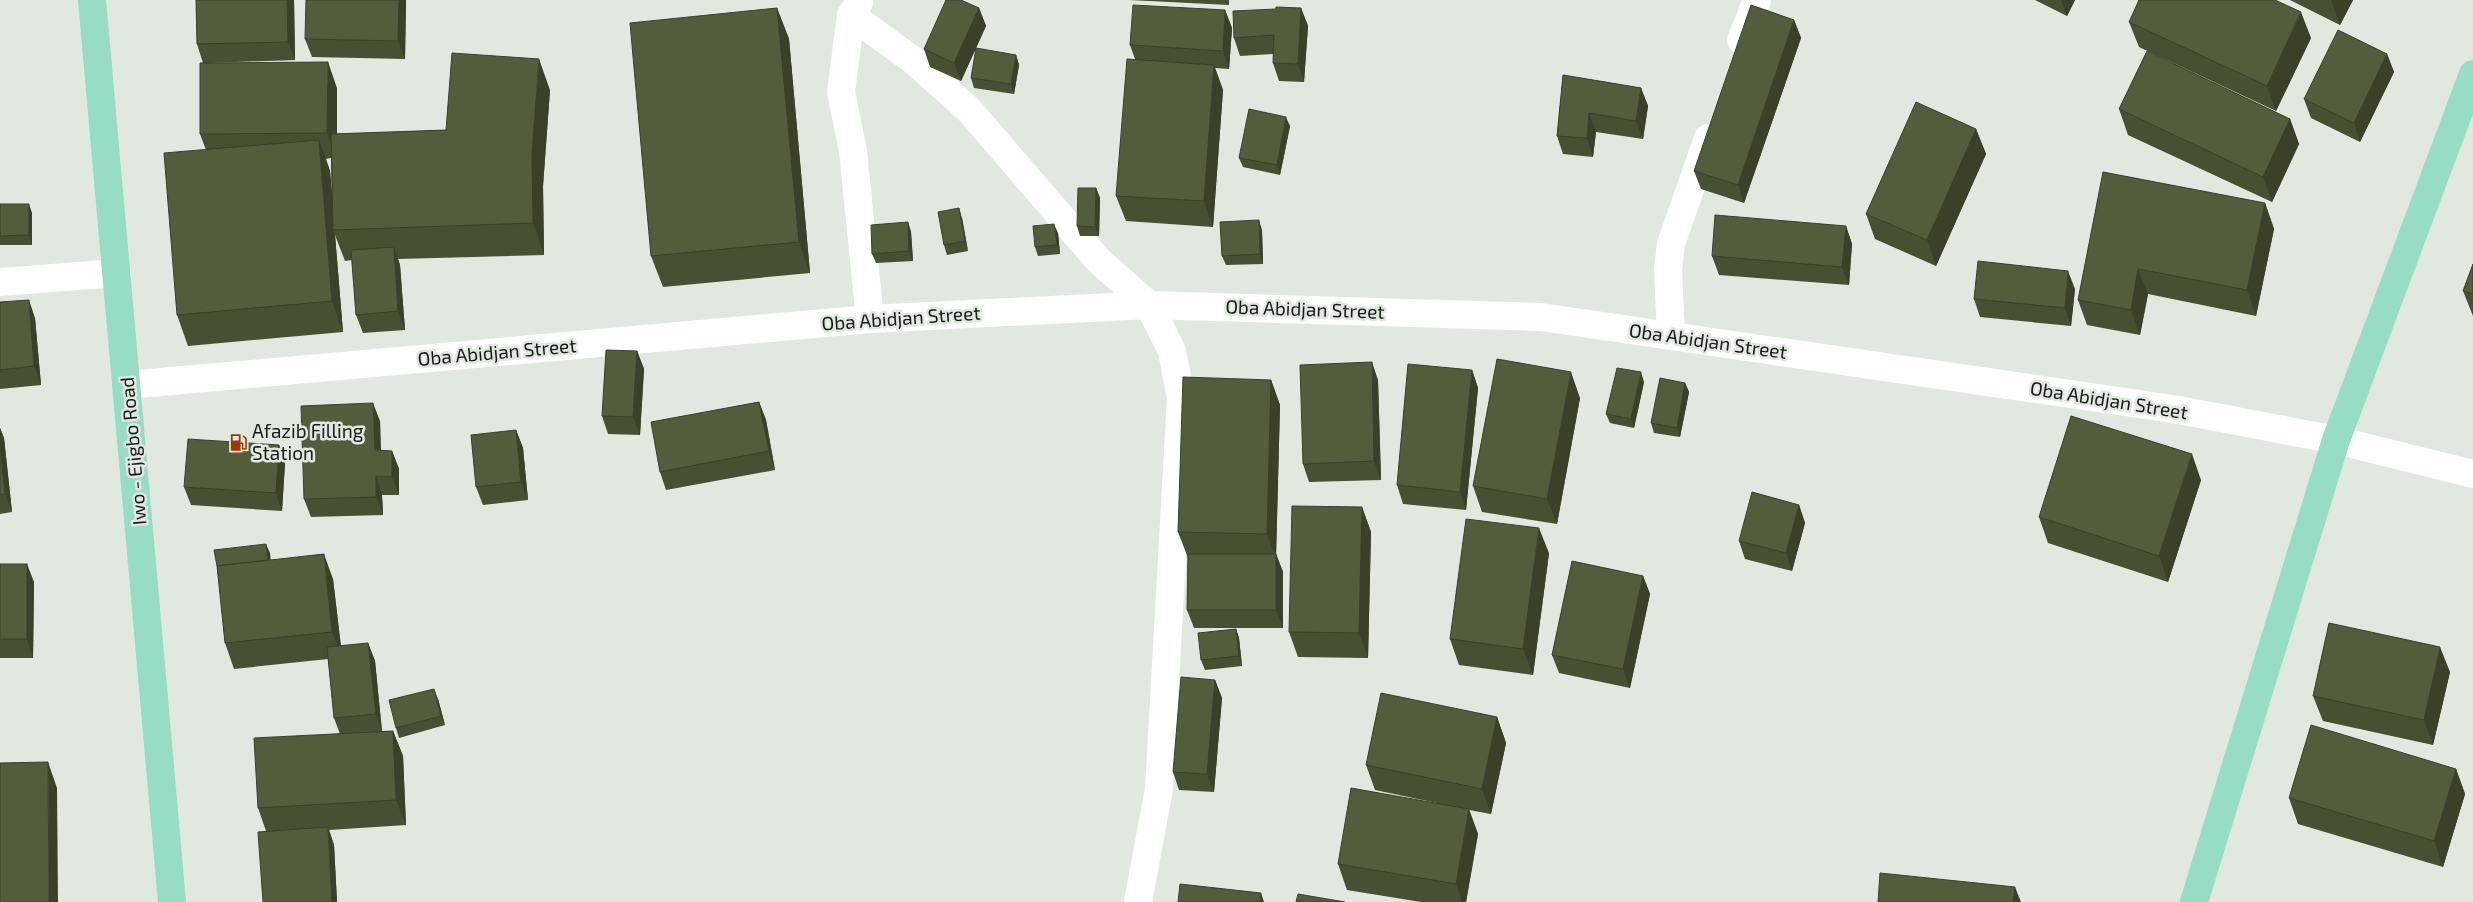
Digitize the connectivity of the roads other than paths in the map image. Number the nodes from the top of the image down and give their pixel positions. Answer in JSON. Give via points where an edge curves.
{"nodes":[{"id":1,"x":92,"y":0,"type":"edge"},
{"id":2,"x":1757,"y":0,"type":"edge"},
{"id":3,"x":856,"y":8,"type":"edge"},
{"id":4,"x":1734,"y":62,"type":"edge"},
{"id":5,"x":2473,"y":74,"type":"edge"},
{"id":6,"x":1715,"y":116,"type":"edge"},
{"id":7,"x":117,"y":272,"type":"junction"},
{"id":8,"x":0,"y":282,"type":"edge"},
{"id":9,"x":1148,"y":305,"type":"junction"},
{"id":10,"x":870,"y":319,"type":"junction"},
{"id":11,"x":1671,"y":335,"type":"junction"},
{"id":12,"x":127,"y":385,"type":"junction"},
{"id":13,"x":2336,"y":440,"type":"junction"},
{"id":14,"x":2473,"y":474,"type":"edge"},
{"id":15,"x":172,"y":902,"type":"edge"},
{"id":16,"x":1138,"y":902,"type":"edge"},
{"id":17,"x":2194,"y":902,"type":"edge"}],
"edges":[{"from":1,"to":7,"type":"main road","name":"Iwo - Ejigbo Road"},
{"from":2,"to":4,"type":"street"},
{"from":3,"to":9,"type":"street","via":[[969,110],[1098,261]]},
{"from":3,"to":10,"type":"street","via":[[841,92],[853,151]]},
{"from":5,"to":13,"type":"main road"},
{"from":6,"to":11,"type":"street","via":[[1671,244],[1668,270]]},
{"from":7,"to":8,"type":"street"},
{"from":7,"to":12,"type":"main road","name":"Iwo - Ejigbo Road"},
{"from":9,"to":10,"type":"street","name":"Oba Abidjan Street"},
{"from":9,"to":11,"type":"street","name":"Oba Abidjan Street","via":[[1541,316]]},
{"from":9,"to":16,"type":"street","via":[[1172,351],[1181,398],[1159,789]]},
{"from":10,"to":12,"type":"street","name":"Oba Abidjan Street"},
{"from":11,"to":13,"type":"street","name":"Oba Abidjan Street","via":[[2173,409]]},
{"from":12,"to":15,"type":"main road","name":"Iwo - Ejigbo Road"},
{"from":13,"to":14,"type":"street","name":"Oba Abidjan Street"},
{"from":13,"to":17,"type":"main road"}]}
